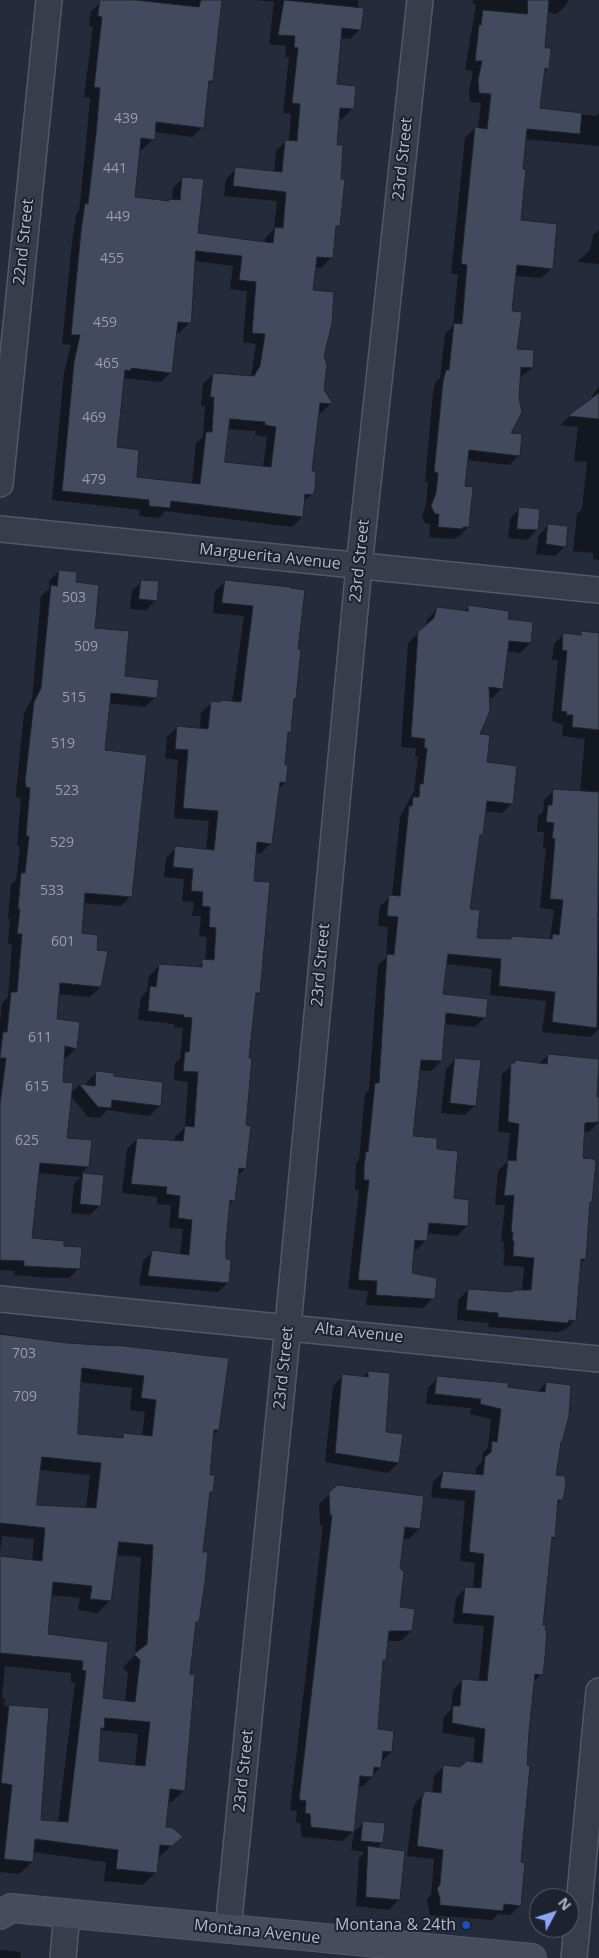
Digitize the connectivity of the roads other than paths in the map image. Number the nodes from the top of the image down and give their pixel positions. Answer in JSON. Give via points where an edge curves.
{"nodes":[{"id":1,"x":48,"y":0,"type":"edge"},
{"id":2,"x":420,"y":0,"type":"edge"},
{"id":3,"x":0,"y":484,"type":"edge"},
{"id":4,"x":0,"y":529,"type":"edge"},
{"id":5,"x":359,"y":566,"type":"junction"},
{"id":6,"x":599,"y":590,"type":"edge"},
{"id":7,"x":0,"y":1298,"type":"edge"},
{"id":8,"x":288,"y":1326,"type":"junction"},
{"id":9,"x":599,"y":1359,"type":"edge"},
{"id":10,"x":599,"y":1691,"type":"edge"},
{"id":11,"x":4,"y":1906,"type":"edge"},
{"id":12,"x":67,"y":1913,"type":"junction"},
{"id":13,"x":228,"y":1930,"type":"junction"},
{"id":14,"x":63,"y":1958,"type":"edge"},
{"id":15,"x":532,"y":1958,"type":"edge"},
{"id":16,"x":574,"y":1958,"type":"edge"}],
"edges":[{"from":1,"to":3,"type":"street","name":"22nd Street"},
{"from":2,"to":5,"type":"street","name":"23rd Street"},
{"from":4,"to":5,"type":"street","name":"Marguerita Avenue"},
{"from":5,"to":6,"type":"street","name":"Marguerita Avenue"},
{"from":5,"to":8,"type":"street","name":"23rd Street"},
{"from":7,"to":8,"type":"street","name":"Alta Avenue"},
{"from":8,"to":9,"type":"street","name":"Alta Avenue"},
{"from":8,"to":13,"type":"street","name":"23rd Street"},
{"from":10,"to":16,"type":"street"},
{"from":11,"to":12,"type":"street","name":"Montana Avenue"},
{"from":12,"to":13,"type":"street","name":"Montana Avenue"},
{"from":12,"to":14,"type":"street"},
{"from":13,"to":15,"type":"street","name":"Montana Avenue"}]}
